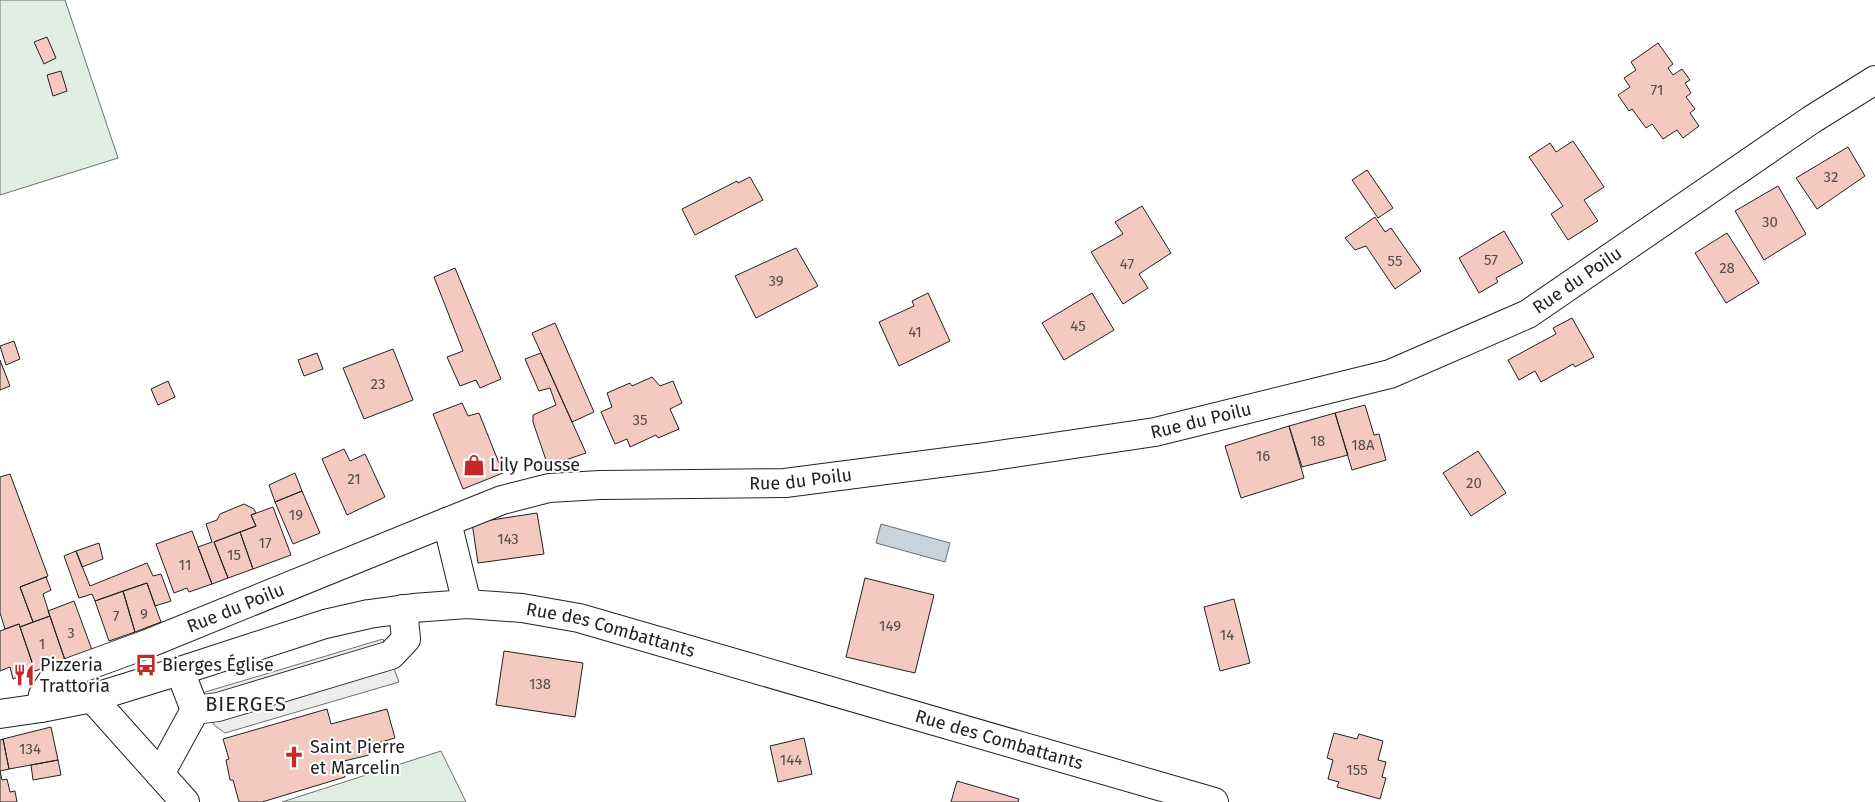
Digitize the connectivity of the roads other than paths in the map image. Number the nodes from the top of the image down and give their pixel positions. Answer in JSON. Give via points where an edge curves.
{"nodes":[{"id":1,"x":1875,"y":80,"type":"edge"},
{"id":2,"x":447,"y":522,"type":"junction"},
{"id":3,"x":467,"y":604,"type":"junction"},
{"id":4,"x":403,"y":609,"type":"junction"},
{"id":5,"x":180,"y":671,"type":"junction"},
{"id":6,"x":92,"y":698,"type":"junction"},
{"id":7,"x":41,"y":708,"type":"junction"},
{"id":8,"x":195,"y":710,"type":"junction"},
{"id":9,"x":0,"y":714,"type":"edge"},
{"id":10,"x":160,"y":774,"type":"junction"},
{"id":11,"x":185,"y":802,"type":"edge"},
{"id":12,"x":1214,"y":802,"type":"edge"}],
"edges":[{"from":1,"to":2,"type":"street","name":"Rue du Poilu","via":[[1811,120],[1528,314],[1390,374],[1146,433],[785,483],[549,488],[502,500]]},
{"from":2,"to":3,"type":"street"},
{"from":2,"to":7,"type":"street","name":"Rue du Poilu","via":[[147,644],[54,678],[43,695]]},
{"from":3,"to":4,"type":"street","name":"Rue des Combattants"},
{"from":3,"to":12,"type":"street","name":"Rue des Combattants","via":[[522,608],[579,618]]},
{"from":4,"to":5,"type":"street","name":"Rue des Combattants","via":[[325,624]]},
{"from":4,"to":8,"type":"street","via":[[406,639],[391,655],[218,707]]},
{"from":5,"to":6,"type":"street","name":"Rue des Combattants"},
{"from":5,"to":8,"type":"street"},
{"from":6,"to":7,"type":"street","name":"Rue des Combattants"},
{"from":6,"to":10,"type":"street"},
{"from":7,"to":9,"type":"street","name":"Rue des Combattants"},
{"from":8,"to":10,"type":"street"},
{"from":10,"to":11,"type":"street"}]}
